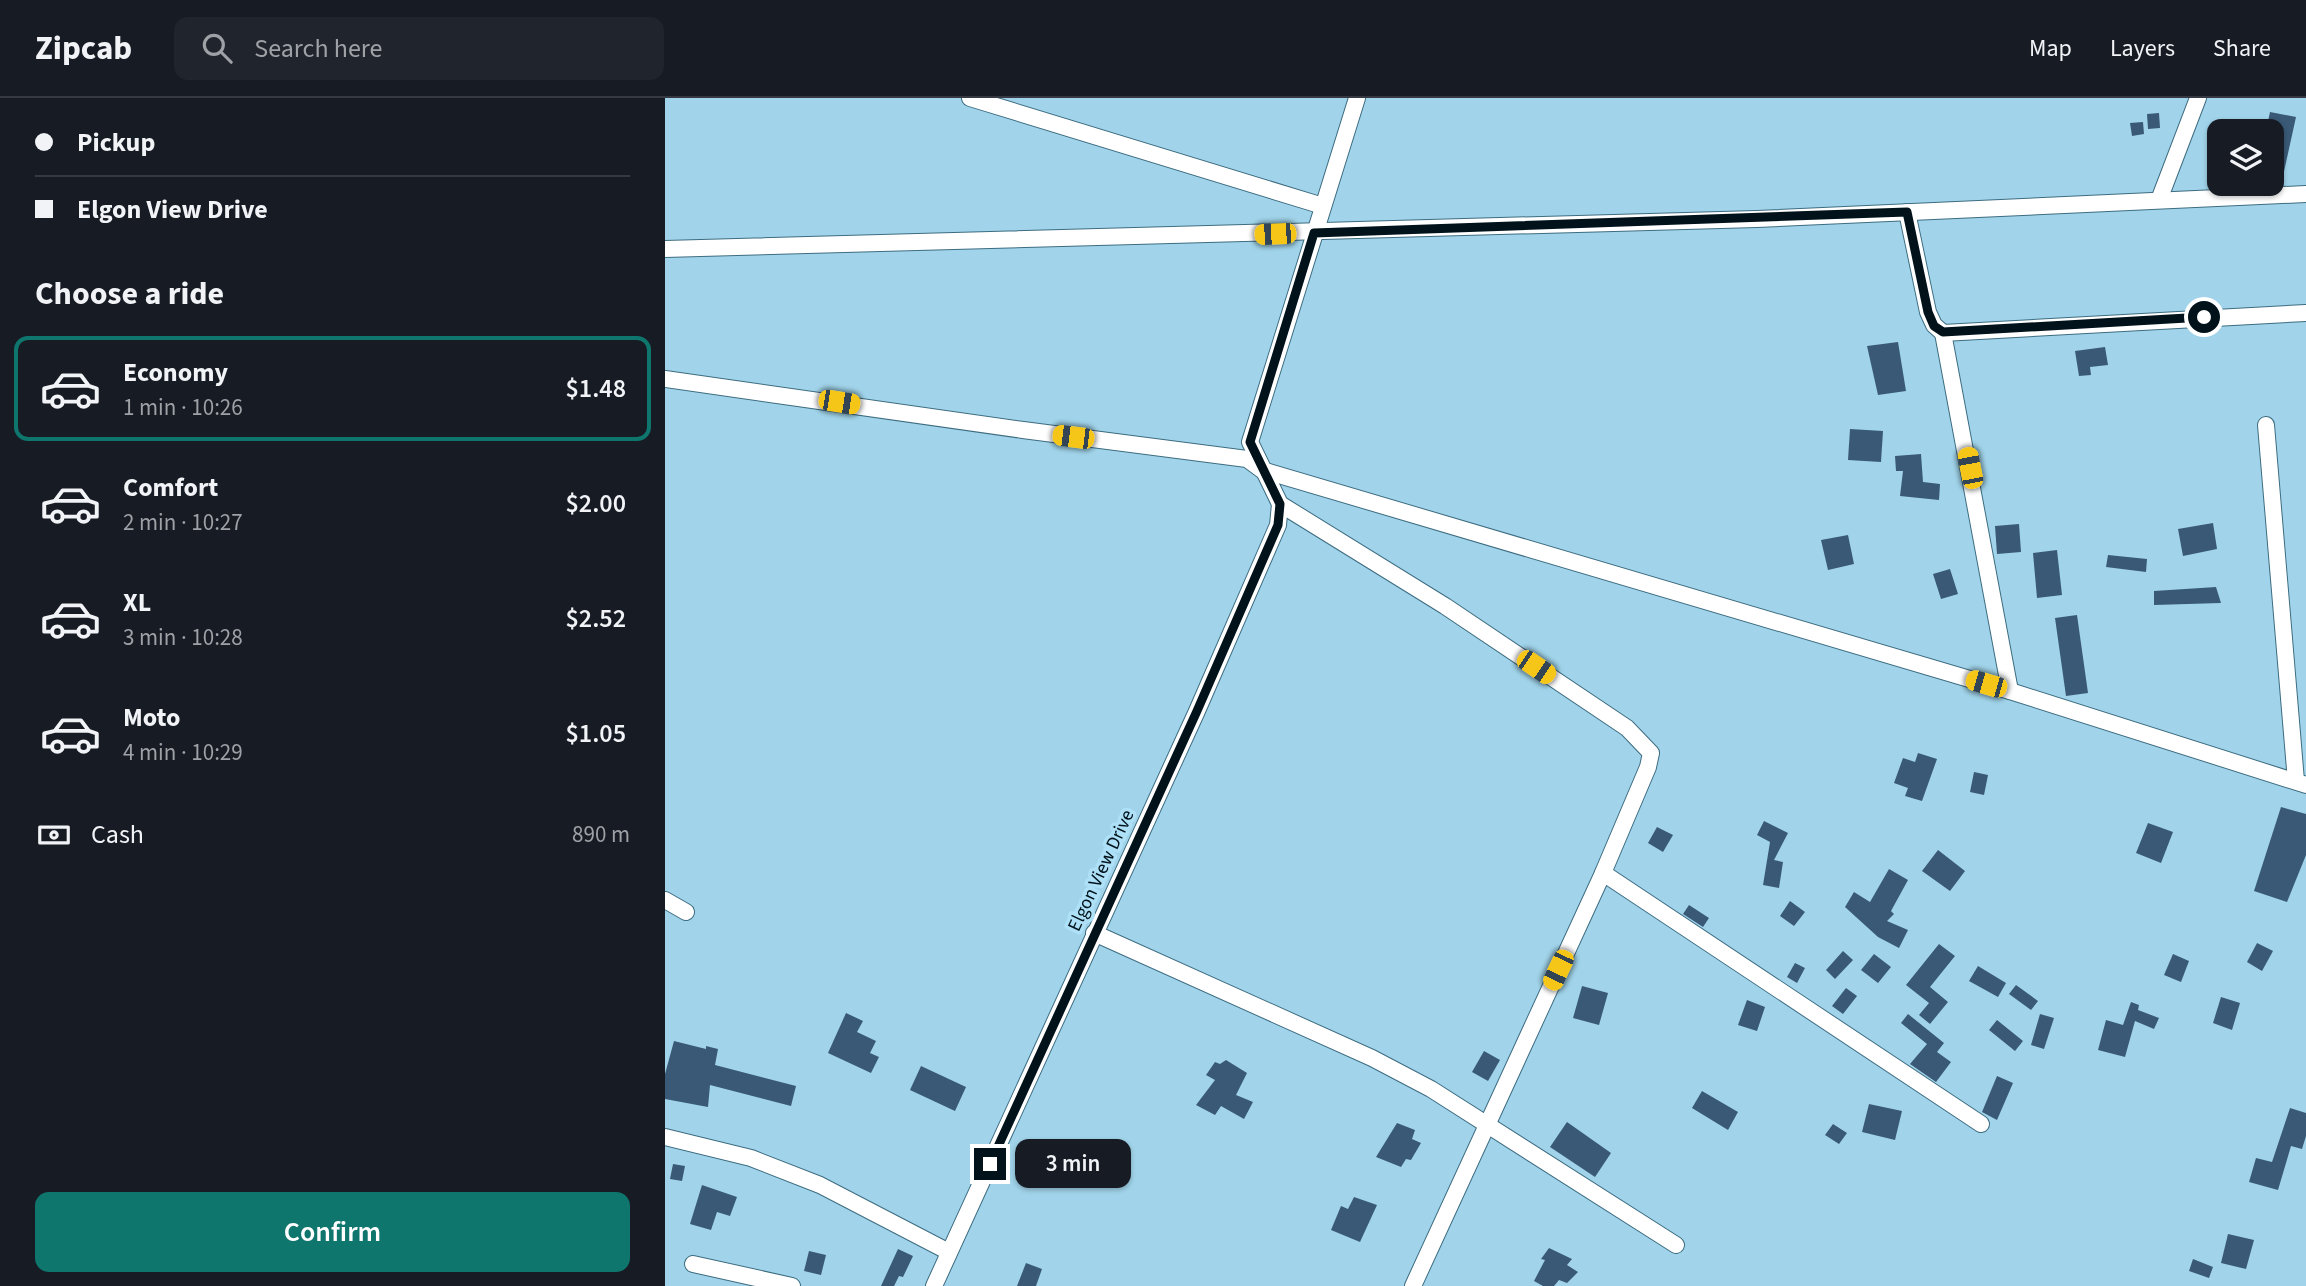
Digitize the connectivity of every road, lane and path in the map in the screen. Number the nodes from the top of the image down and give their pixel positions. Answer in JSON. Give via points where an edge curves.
{"nodes":[{"id":1,"x":970,"y":98,"type":"edge"},
{"id":2,"x":1357,"y":98,"type":"edge"},
{"id":3,"x":2198,"y":98,"type":"edge"},
{"id":4,"x":2306,"y":194,"type":"edge"},
{"id":5,"x":2159,"y":200,"type":"junction"},
{"id":6,"x":1322,"y":206,"type":"junction"},
{"id":7,"x":1907,"y":212,"type":"junction"},
{"id":8,"x":1314,"y":233,"type":"junction"},
{"id":9,"x":665,"y":249,"type":"edge"},
{"id":10,"x":2306,"y":313,"type":"edge"},
{"id":11,"x":1943,"y":332,"type":"junction"},
{"id":12,"x":665,"y":379,"type":"edge"},
{"id":13,"x":2266,"y":425,"type":"dead end"},
{"id":14,"x":1262,"y":470,"type":"junction"},
{"id":15,"x":1280,"y":504,"type":"junction"},
{"id":16,"x":2010,"y":691,"type":"junction"},
{"id":17,"x":2301,"y":783,"type":"edge"},
{"id":18,"x":1603,"y":873,"type":"junction"},
{"id":19,"x":665,"y":900,"type":"edge"},
{"id":20,"x":686,"y":912,"type":"dead end"},
{"id":21,"x":1094,"y":933,"type":"junction"},
{"id":22,"x":1488,"y":1122,"type":"junction"},
{"id":23,"x":1981,"y":1124,"type":"dead end"},
{"id":24,"x":665,"y":1137,"type":"edge"},
{"id":25,"x":1676,"y":1245,"type":"dead end"},
{"id":26,"x":949,"y":1252,"type":"junction"},
{"id":27,"x":693,"y":1264,"type":"dead end"},
{"id":28,"x":792,"y":1286,"type":"edge"},
{"id":29,"x":934,"y":1286,"type":"edge"},
{"id":30,"x":1413,"y":1286,"type":"edge"}],
"edges":[{"from":1,"to":6,"type":"street"},
{"from":2,"to":6,"type":"street"},
{"from":3,"to":5,"type":"street"},
{"from":4,"to":5,"type":"street"},
{"from":5,"to":7,"type":"street"},
{"from":6,"to":8,"type":"street"},
{"from":7,"to":8,"type":"street"},
{"from":7,"to":11,"type":"street","via":[[1928,312],[1934,326]]},
{"from":8,"to":9,"type":"street"},
{"from":8,"to":14,"type":"street","via":[[1250,442]]},
{"from":10,"to":11,"type":"street"},
{"from":11,"to":16,"type":"street"},
{"from":12,"to":14,"type":"street","via":[[1247,459]]},
{"from":13,"to":17,"type":"street"},
{"from":14,"to":15,"type":"street"},
{"from":14,"to":16,"type":"street"},
{"from":15,"to":18,"type":"street","via":[[1445,606],[1643,742],[1651,753],[1648,767]]},
{"from":15,"to":21,"type":"street","name":"Elgon View Drive","via":[[1278,525]]},
{"from":16,"to":17,"type":"street"},
{"from":18,"to":22,"type":"street"},
{"from":18,"to":23,"type":"street"},
{"from":19,"to":20,"type":"street"},
{"from":21,"to":22,"type":"street","via":[[1372,1058]]},
{"from":21,"to":26,"type":"street","name":"Elgon View Drive"},
{"from":22,"to":25,"type":"street"},
{"from":22,"to":30,"type":"street"},
{"from":24,"to":26,"type":"street","via":[[751,1158],[820,1185]]},
{"from":26,"to":29,"type":"street","name":"Elgon View Drive"},
{"from":27,"to":28,"type":"street"}]}
